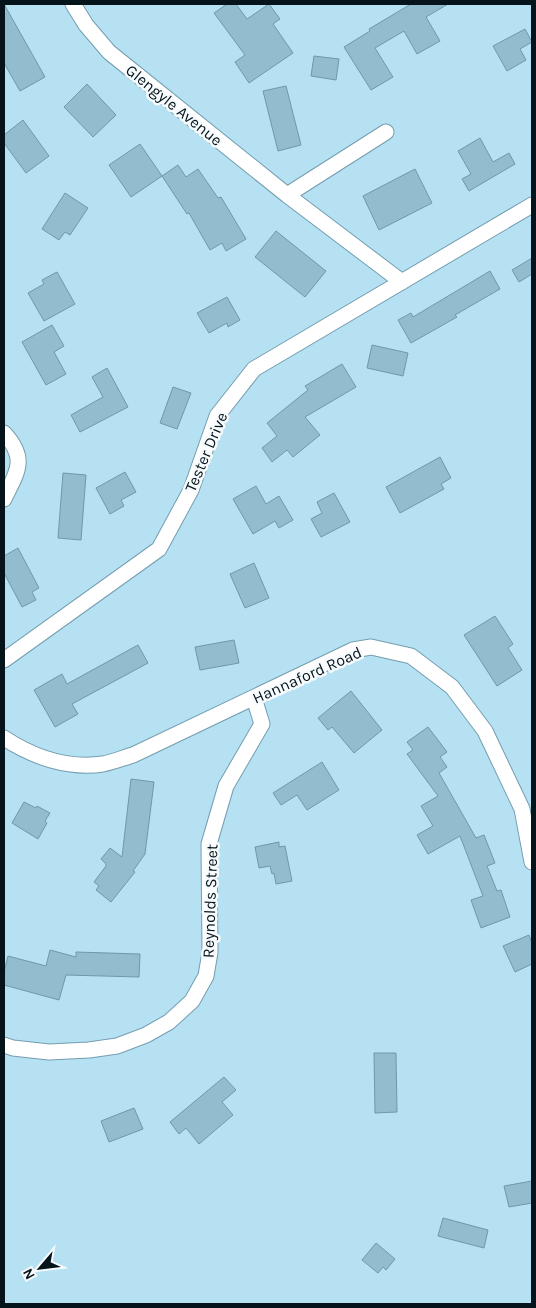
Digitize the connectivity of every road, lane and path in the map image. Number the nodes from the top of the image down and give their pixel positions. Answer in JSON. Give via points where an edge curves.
{"nodes":[{"id":1,"x":73,"y":4,"type":"edge"},
{"id":2,"x":386,"y":132,"type":"dead end"},
{"id":3,"x":287,"y":195,"type":"junction"},
{"id":4,"x":532,"y":206,"type":"edge"},
{"id":5,"x":402,"y":282,"type":"junction"},
{"id":6,"x":4,"y":433,"type":"edge"},
{"id":7,"x":4,"y":499,"type":"edge"},
{"id":8,"x":4,"y":660,"type":"edge"},
{"id":9,"x":254,"y":698,"type":"junction"},
{"id":10,"x":4,"y":738,"type":"edge"},
{"id":11,"x":532,"y":862,"type":"edge"},
{"id":12,"x":4,"y":1045,"type":"edge"}],
"edges":[{"from":1,"to":3,"type":"street","name":"Glengyle Avenue","via":[[109,52]]},
{"from":2,"to":3,"type":"street"},
{"from":3,"to":5,"type":"street","name":"Glengyle Avenue"},
{"from":4,"to":5,"type":"street","name":"Tester Drive"},
{"from":5,"to":8,"type":"street","name":"Tester Drive","via":[[254,369],[218,416],[191,490],[159,549]]},
{"from":6,"to":7,"type":"street","via":[[19,458],[17,473]]},
{"from":9,"to":10,"type":"street","name":"Hannaford Road","via":[[133,755],[103,764],[71,765],[44,758]]},
{"from":9,"to":11,"type":"street","name":"Hannaford Road","via":[[353,650],[371,647],[411,656],[452,687],[485,731],[522,810]]},
{"from":9,"to":12,"type":"street","name":"Reynolds Street","via":[[262,724],[226,786],[210,844],[210,952],[206,976],[192,1001],[169,1022],[117,1046],[49,1052]]}]}
